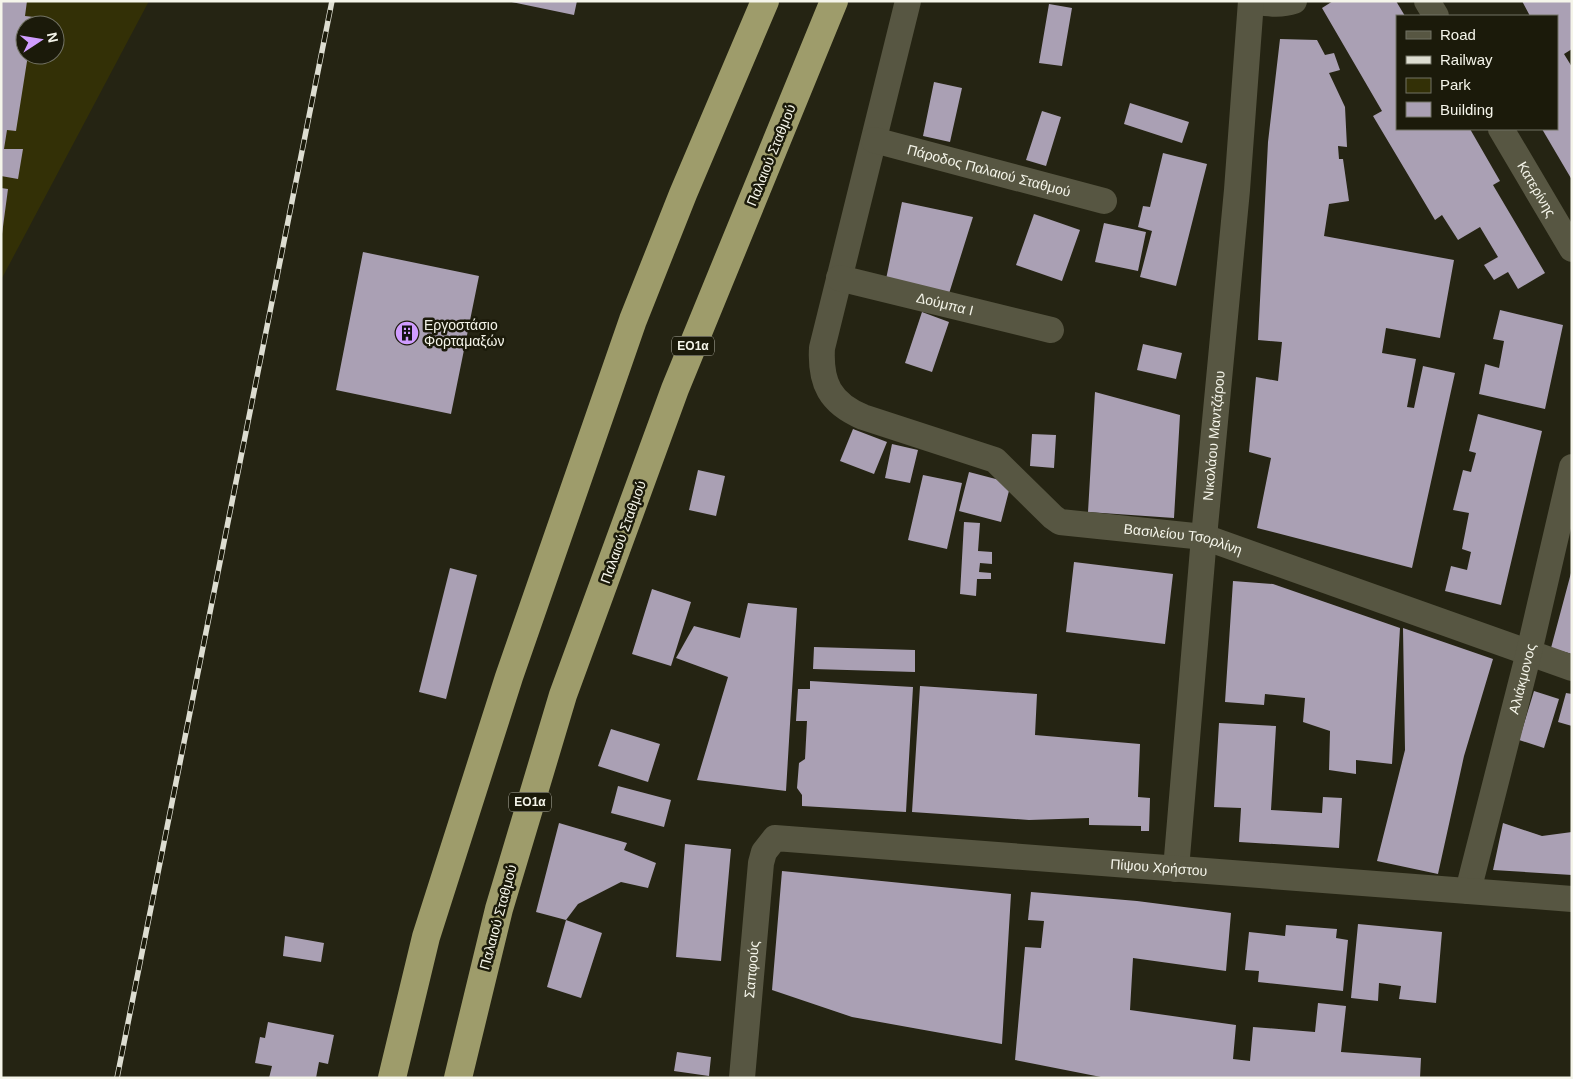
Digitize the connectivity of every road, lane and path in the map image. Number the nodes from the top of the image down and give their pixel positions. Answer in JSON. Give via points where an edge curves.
{"nodes":[{"id":1,"x":765,"y":1,"type":"edge"},
{"id":2,"x":834,"y":1,"type":"edge"},
{"id":3,"x":908,"y":1,"type":"edge"},
{"id":4,"x":1251,"y":1,"type":"edge"},
{"id":5,"x":1294,"y":1,"type":"edge"},
{"id":6,"x":1427,"y":1,"type":"edge"},
{"id":7,"x":1435,"y":15,"type":"edge"},
{"id":8,"x":1502,"y":130,"type":"edge"},
{"id":9,"x":874,"y":140,"type":"junction"},
{"id":10,"x":1104,"y":201,"type":"dead end"},
{"id":11,"x":1572,"y":249,"type":"edge"},
{"id":12,"x":839,"y":278,"type":"junction"},
{"id":13,"x":1051,"y":330,"type":"dead end"},
{"id":14,"x":1572,"y":467,"type":"edge"},
{"id":15,"x":1204,"y":537,"type":"junction"},
{"id":16,"x":1529,"y":652,"type":"junction"},
{"id":17,"x":1572,"y":668,"type":"edge"},
{"id":18,"x":761,"y":863,"type":"joint"},
{"id":19,"x":1176,"y":869,"type":"junction"},
{"id":20,"x":1468,"y":891,"type":"junction"},
{"id":21,"x":1572,"y":899,"type":"edge"},
{"id":22,"x":392,"y":1078,"type":"edge"},
{"id":23,"x":458,"y":1078,"type":"edge"},
{"id":24,"x":742,"y":1078,"type":"edge"}],
"edges":[{"from":1,"to":22,"type":"highway","via":[[633,320],[509,677],[426,937]]},
{"from":2,"to":23,"type":"highway","name":"Παλαιού Σταθμού","number":"ΕΟ1α","via":[[675,389],[563,695],[499,909]]},
{"from":3,"to":9,"type":"street"},
{"from":4,"to":5,"type":"street","via":[[1285,4]]},
{"from":4,"to":15,"type":"street","name":"Νικολάου Μαντζάρου","via":[[1237,190]]},
{"from":6,"to":7,"type":"street"},
{"from":8,"to":11,"type":"street","name":"Κατερίνης"},
{"from":9,"to":10,"type":"street","name":"Πάροδος Παλαιού Σταθμού"},
{"from":9,"to":12,"type":"street"},
{"from":12,"to":13,"type":"street","name":"Δούμπα Ι"},
{"from":12,"to":15,"type":"street","name":"Βασιλείου Τσορλίνη","via":[[821,362],[833,398],[848,411],[995,460],[1056,520],[1064,523]]},
{"from":14,"to":16,"type":"street","name":"Αλιάκμονος"},
{"from":15,"to":16,"type":"street","name":"Βασιλείου Τσορλίνη"},
{"from":15,"to":19,"type":"street","name":"Νικολάου Μαντζάρου"},
{"from":16,"to":17,"type":"street","name":"Βασιλείου Τσορλίνη"},
{"from":16,"to":20,"type":"street","name":"Αλιάκμονος"},
{"from":18,"to":19,"type":"street","name":"Πίψου Χρήστου","via":[[764,852],[775,838]]},
{"from":18,"to":24,"type":"street","name":"Σαπφούς"},
{"from":19,"to":20,"type":"street","name":"Πίψου Χρήστου"},
{"from":20,"to":21,"type":"street","name":"Πίψου Χρήστου"}]}
